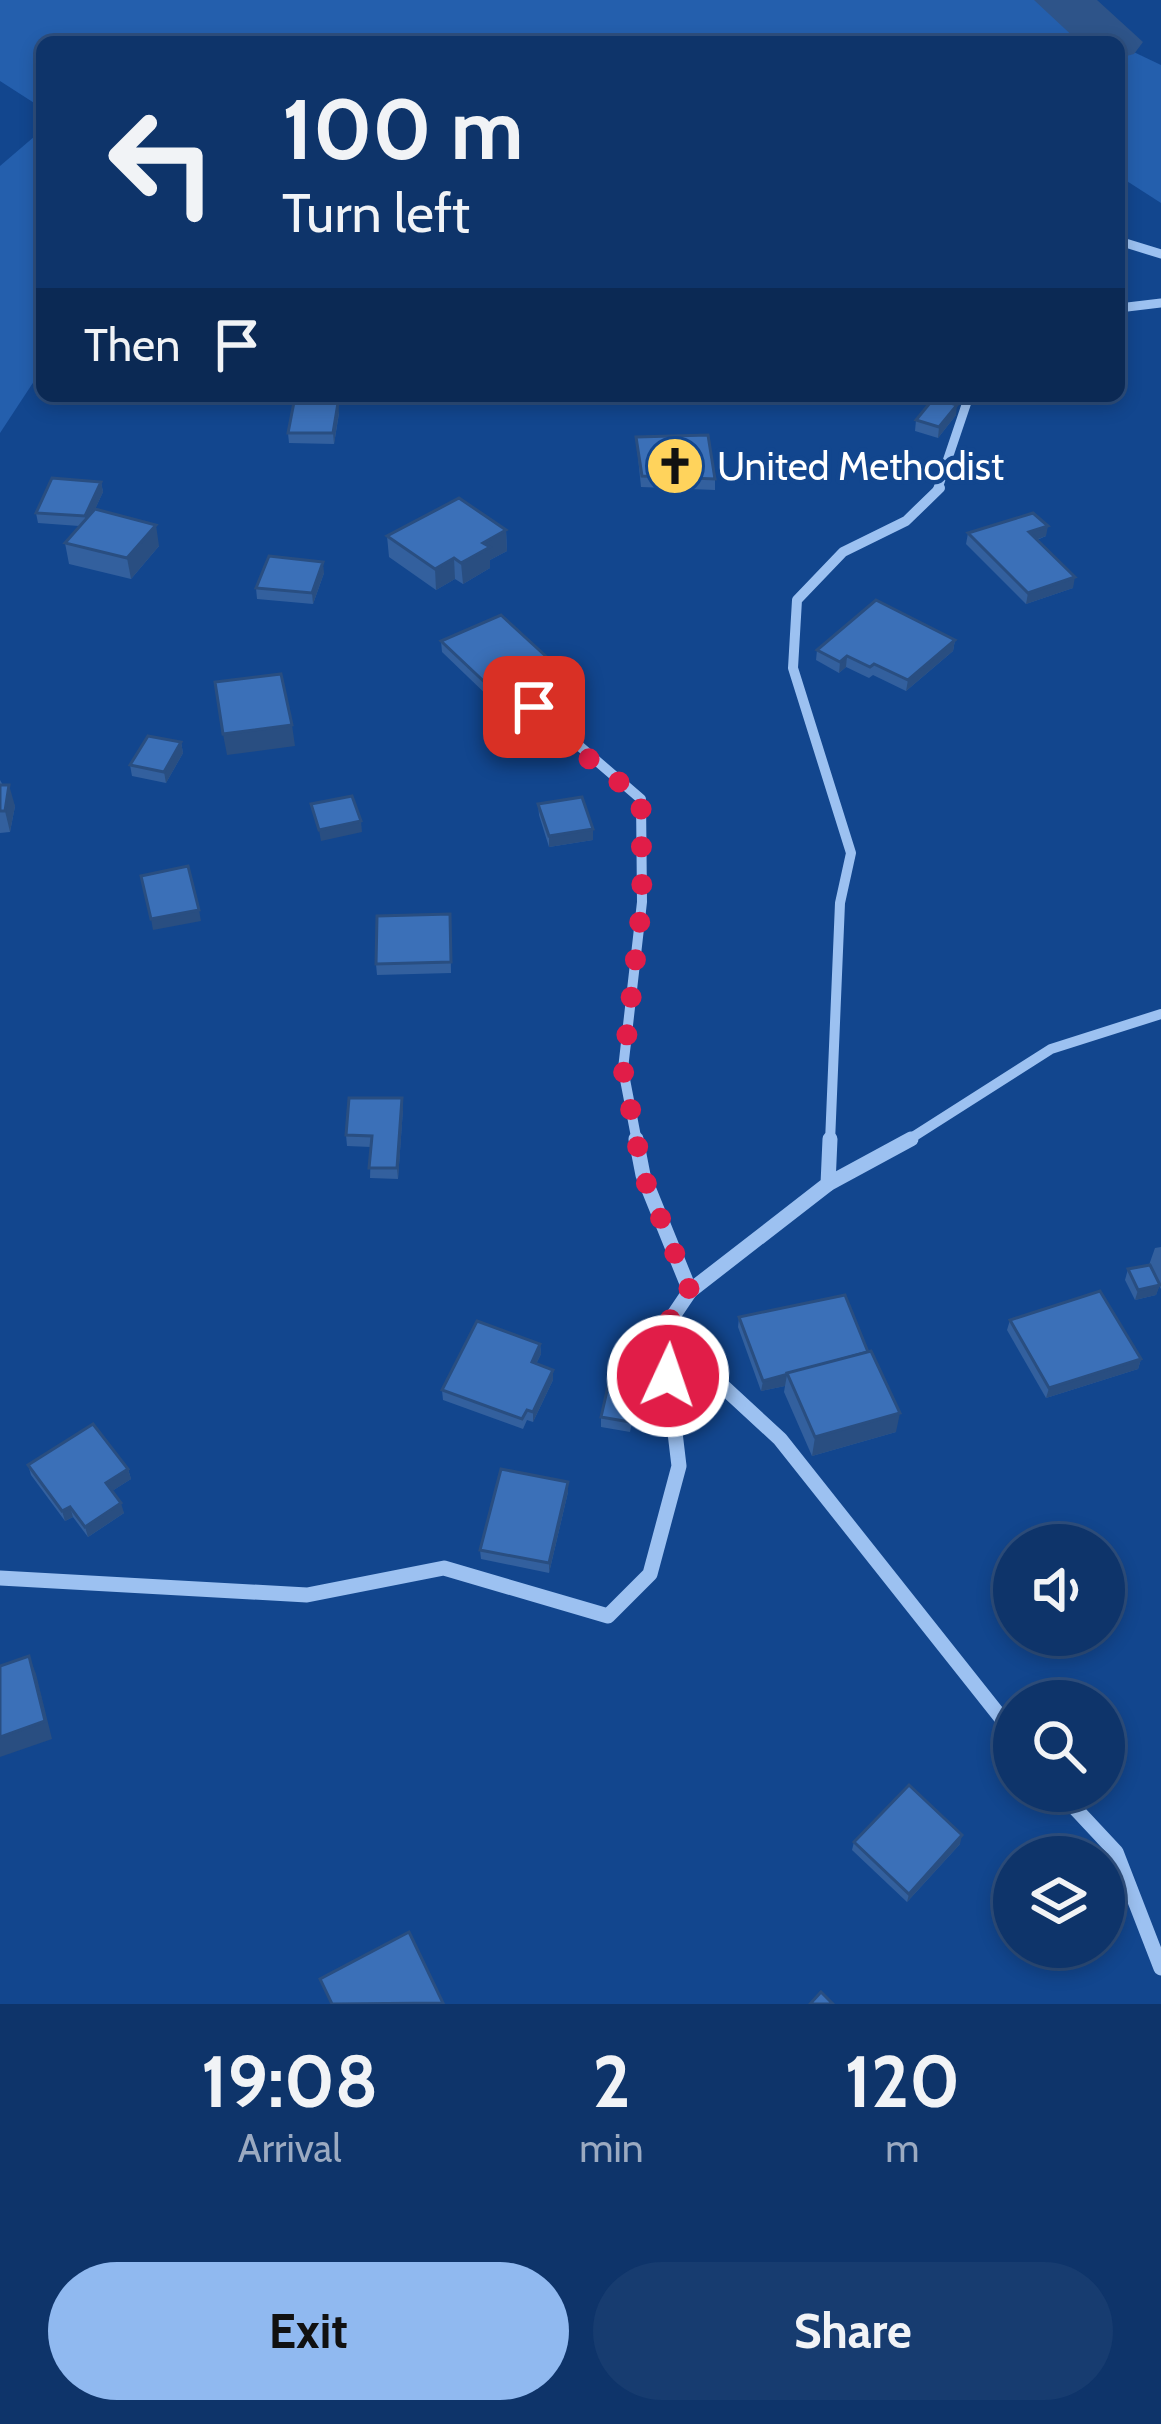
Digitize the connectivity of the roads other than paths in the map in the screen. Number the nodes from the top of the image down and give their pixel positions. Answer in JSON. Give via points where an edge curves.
{"nodes":[{"id":1,"x":1125,"y":244,"type":"edge"},
{"id":2,"x":1161,"y":254,"type":"edge"},
{"id":3,"x":1161,"y":303,"type":"edge"},
{"id":4,"x":1125,"y":307,"type":"edge"},
{"id":5,"x":967,"y":402,"type":"edge"},
{"id":6,"x":534,"y":707,"type":"dead end"},
{"id":7,"x":1161,"y":1014,"type":"edge"},
{"id":8,"x":828,"y":1184,"type":"junction"},
{"id":9,"x":690,"y":1291,"type":"junction"},
{"id":10,"x":663,"y":1330,"type":"junction"},
{"id":11,"x":0,"y":1579,"type":"edge"},
{"id":12,"x":993,"y":1708,"type":"edge"},
{"id":13,"x":1079,"y":1812,"type":"edge"},
{"id":14,"x":1161,"y":1968,"type":"edge"}],
"edges":[{"from":1,"to":2,"type":"street"},
{"from":3,"to":4,"type":"street"},
{"from":5,"to":8,"type":"street","via":[[941,487],[905,521],[843,552],[797,600],[793,668],[851,853],[839,903]]},
{"from":6,"to":9,"type":"street","via":[[641,799],[642,902],[623,1069],[643,1175]]},
{"from":7,"to":8,"type":"street","via":[[1051,1049]]},
{"from":8,"to":9,"type":"street"},
{"from":9,"to":10,"type":"street"},
{"from":10,"to":11,"type":"street","via":[[680,1466],[650,1574],[608,1616],[444,1568],[307,1594]]},
{"from":10,"to":12,"type":"street","via":[[780,1439]]},
{"from":13,"to":14,"type":"street","via":[[1116,1852]]}]}
